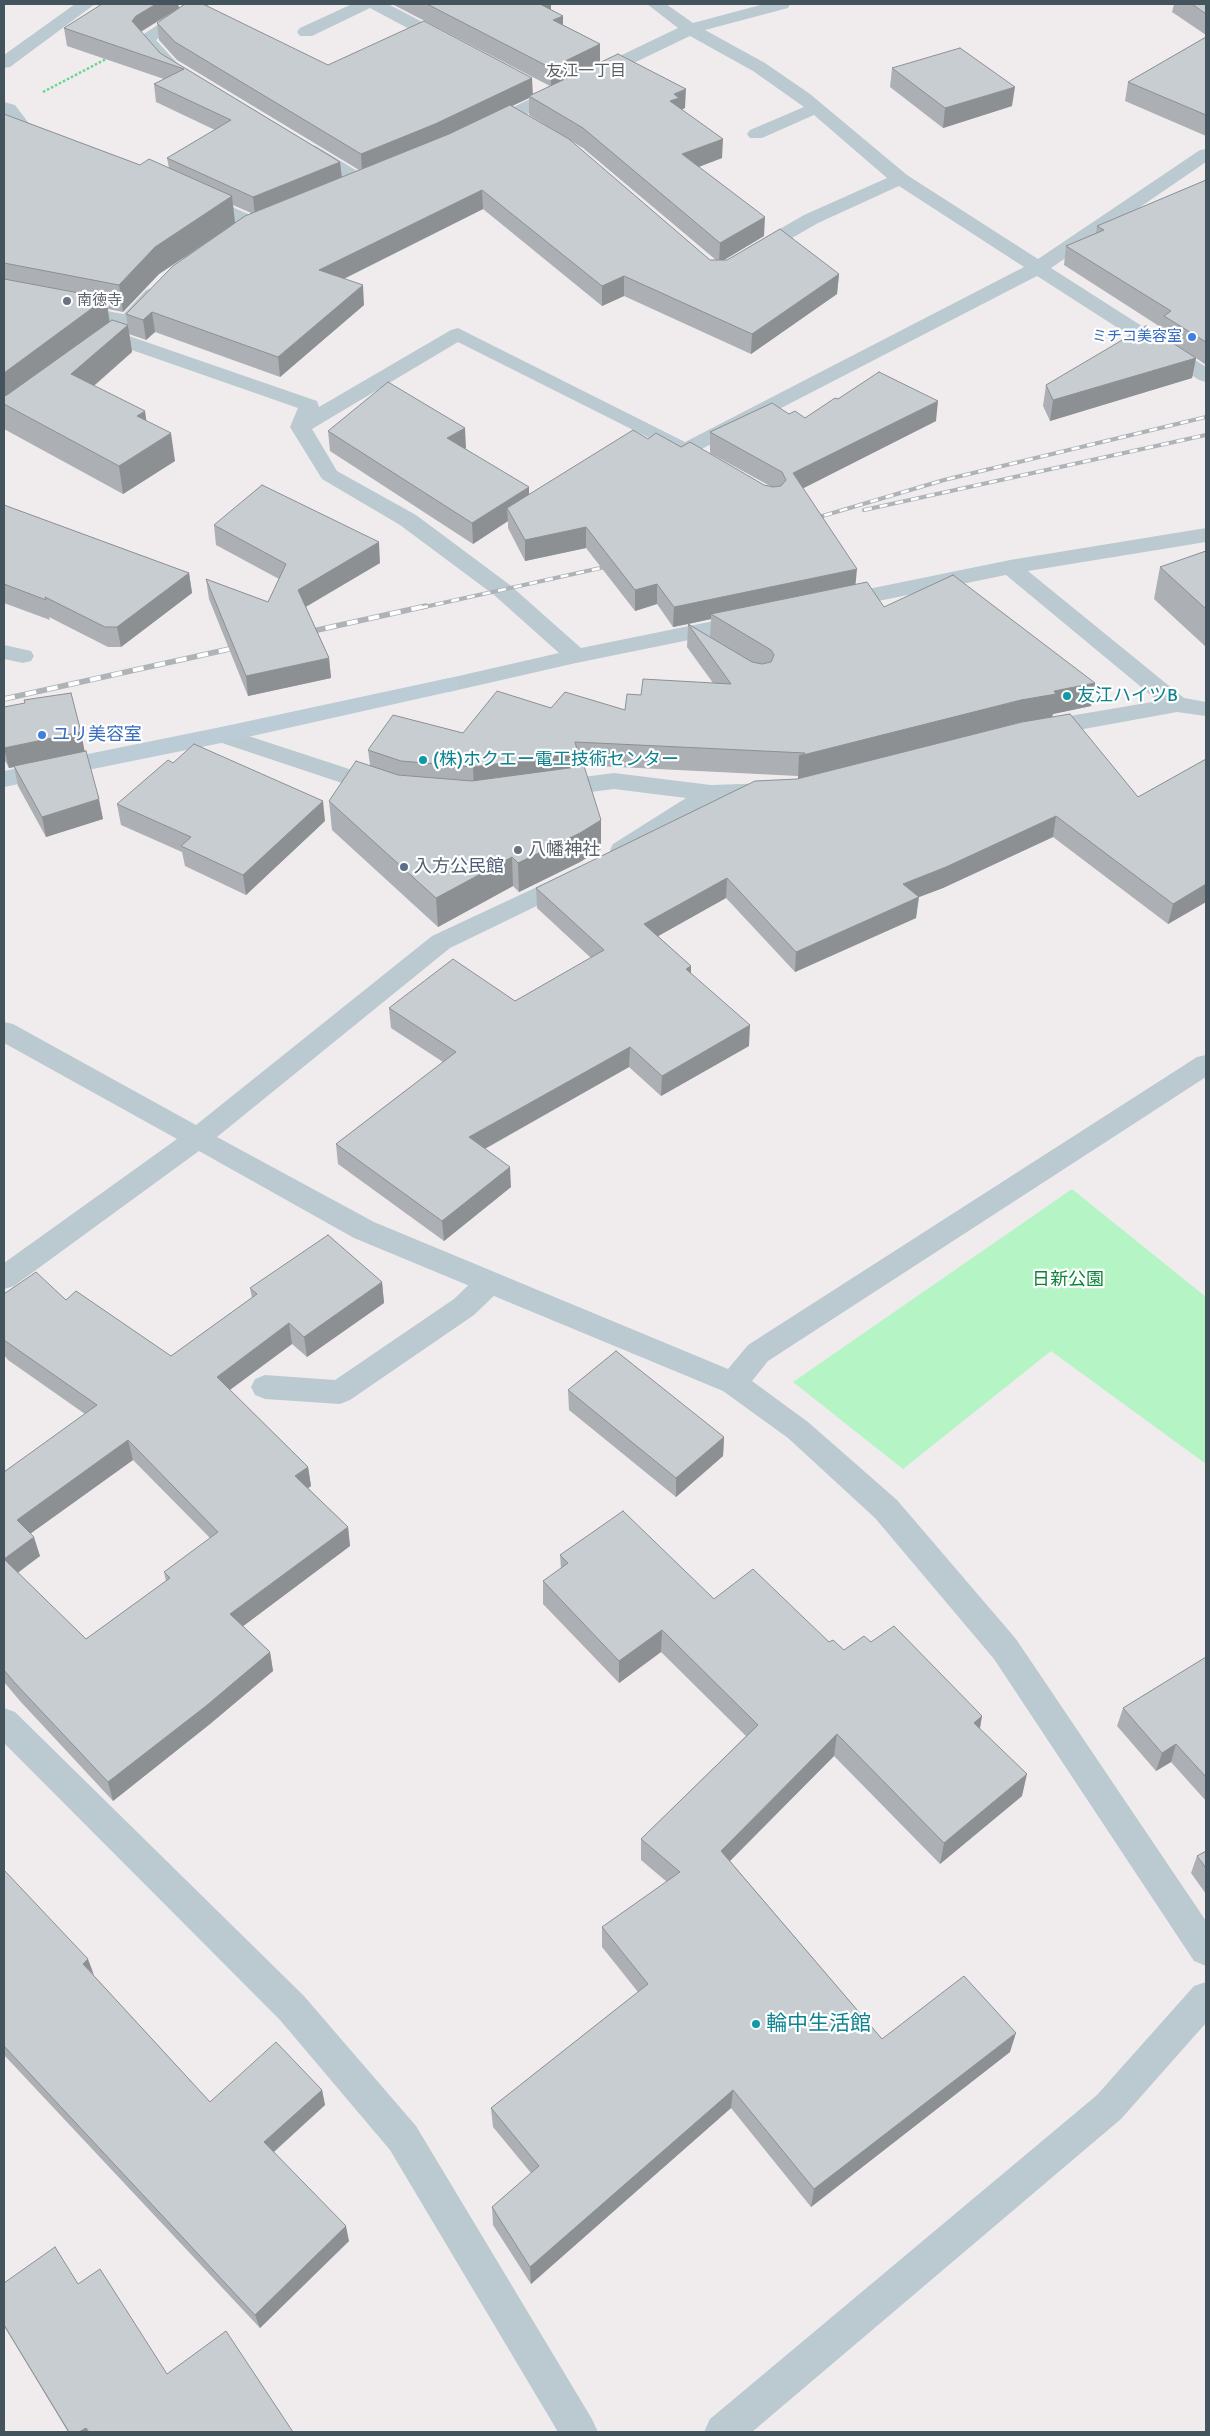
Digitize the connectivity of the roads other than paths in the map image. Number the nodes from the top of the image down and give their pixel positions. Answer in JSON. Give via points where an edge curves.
{"nodes":[{"id":1,"x":86,"y":4,"type":"edge"},
{"id":2,"x":201,"y":4,"type":"edge"},
{"id":3,"x":365,"y":4,"type":"edge"},
{"id":4,"x":376,"y":4,"type":"edge"},
{"id":5,"x":655,"y":4,"type":"edge"},
{"id":6,"x":782,"y":4,"type":"edge"},
{"id":7,"x":690,"y":29,"type":"junction"},
{"id":8,"x":306,"y":32,"type":"dead end"},
{"id":9,"x":463,"y":50,"type":"edge"},
{"id":10,"x":4,"y":63,"type":"edge"},
{"id":11,"x":186,"y":74,"type":"edge"},
{"id":12,"x":532,"y":87,"type":"edge"},
{"id":13,"x":550,"y":96,"type":"junction"},
{"id":14,"x":6,"y":108,"type":"edge"},
{"id":15,"x":816,"y":108,"type":"junction"},
{"id":16,"x":756,"y":134,"type":"dead end"},
{"id":17,"x":467,"y":136,"type":"edge"},
{"id":18,"x":294,"y":140,"type":"edge"},
{"id":19,"x":62,"y":144,"type":"edge"},
{"id":20,"x":1203,"y":160,"type":"edge"},
{"id":21,"x":378,"y":174,"type":"edge"},
{"id":22,"x":900,"y":179,"type":"junction"},
{"id":23,"x":360,"y":181,"type":"junction"},
{"id":24,"x":338,"y":190,"type":"edge"},
{"id":25,"x":184,"y":191,"type":"edge"},
{"id":26,"x":231,"y":235,"type":"edge"},
{"id":27,"x":734,"y":264,"type":"edge"},
{"id":28,"x":1039,"y":267,"type":"junction"},
{"id":29,"x":167,"y":280,"type":"edge"},
{"id":30,"x":4,"y":297,"type":"edge"},
{"id":31,"x":128,"y":321,"type":"junction"},
{"id":32,"x":1206,"y":376,"type":"edge"},
{"id":33,"x":300,"y":427,"type":"junction"},
{"id":34,"x":1206,"y":535,"type":"edge"},
{"id":35,"x":1010,"y":567,"type":"junction"},
{"id":36,"x":818,"y":606,"type":"edge"},
{"id":37,"x":771,"y":616,"type":"edge"},
{"id":38,"x":685,"y":634,"type":"junction"},
{"id":39,"x":710,"y":649,"type":"edge"},
{"id":40,"x":576,"y":656,"type":"junction"},
{"id":41,"x":449,"y":685,"type":"joint"},
{"id":42,"x":1177,"y":705,"type":"junction"},
{"id":43,"x":1206,"y":709,"type":"edge"},
{"id":44,"x":1018,"y":733,"type":"edge"},
{"id":45,"x":221,"y":735,"type":"junction"},
{"id":46,"x":4,"y":779,"type":"edge"},
{"id":47,"x":795,"y":790,"type":"edge"},
{"id":48,"x":530,"y":792,"type":"edge"},
{"id":49,"x":712,"y":793,"type":"junction"},
{"id":50,"x":400,"y":794,"type":"edge"},
{"id":51,"x":4,"y":1031,"type":"edge"},
{"id":52,"x":1206,"y":1064,"type":"edge"},
{"id":53,"x":196,"y":1139,"type":"junction"},
{"id":54,"x":4,"y":1278,"type":"edge"},
{"id":55,"x":489,"y":1283,"type":"junction"},
{"id":56,"x":734,"y":1384,"type":"junction"},
{"id":57,"x":266,"y":1387,"type":"dead end"},
{"id":58,"x":4,"y":1722,"type":"edge"},
{"id":59,"x":1206,"y":1950,"type":"edge"},
{"id":60,"x":1206,"y":1998,"type":"edge"},
{"id":61,"x":579,"y":2432,"type":"edge"},
{"id":62,"x":723,"y":2432,"type":"edge"}],
"edges":[{"from":1,"to":10,"type":"street"},
{"from":2,"to":11,"type":"street","via":[[145,39],[170,65]]},
{"from":3,"to":8,"type":"street"},
{"from":4,"to":9,"type":"street"},
{"from":5,"to":7,"type":"street"},
{"from":6,"to":7,"type":"street"},
{"from":7,"to":13,"type":"street"},
{"from":7,"to":15,"type":"street","via":[[759,67]]},
{"from":12,"to":13,"type":"street"},
{"from":13,"to":17,"type":"street","via":[[520,119]]},
{"from":14,"to":19,"type":"street","via":[[28,134]]},
{"from":15,"to":16,"type":"street"},
{"from":15,"to":22,"type":"street"},
{"from":18,"to":23,"type":"street"},
{"from":20,"to":28,"type":"street"},
{"from":21,"to":23,"type":"street"},
{"from":22,"to":27,"type":"street","via":[[811,219]]},
{"from":22,"to":28,"type":"street"},
{"from":23,"to":24,"type":"street"},
{"from":25,"to":26,"type":"street","via":[[262,220]]},
{"from":28,"to":32,"type":"street"},
{"from":28,"to":33,"type":"street","via":[[694,455],[458,334]]},
{"from":29,"to":31,"type":"street"},
{"from":30,"to":31,"type":"street"},
{"from":31,"to":33,"type":"street","via":[[105,342],[310,405]]},
{"from":33,"to":40,"type":"street","via":[[329,475],[408,520],[502,590]]},
{"from":34,"to":35,"type":"street"},
{"from":35,"to":36,"type":"street"},
{"from":35,"to":42,"type":"street"},
{"from":37,"to":38,"type":"street"},
{"from":38,"to":39,"type":"street"},
{"from":38,"to":40,"type":"street"},
{"from":40,"to":41,"type":"street"},
{"from":41,"to":45,"type":"street"},
{"from":42,"to":43,"type":"street"},
{"from":42,"to":44,"type":"street"},
{"from":45,"to":46,"type":"street"},
{"from":45,"to":50,"type":"street"},
{"from":47,"to":49,"type":"street"},
{"from":48,"to":49,"type":"street","via":[[614,781]]},
{"from":49,"to":53,"type":"street","via":[[594,867],[441,942]]},
{"from":51,"to":53,"type":"street"},
{"from":52,"to":56,"type":"street","via":[[758,1353]]},
{"from":53,"to":54,"type":"street"},
{"from":53,"to":55,"type":"street","via":[[364,1230]]},
{"from":55,"to":56,"type":"street"},
{"from":55,"to":57,"type":"street","via":[[464,1307],[340,1392]]},
{"from":56,"to":59,"type":"street","via":[[798,1430],[886,1509],[1005,1649]]},
{"from":58,"to":61,"type":"street","via":[[292,2008],[403,2138]]},
{"from":60,"to":62,"type":"street","via":[[1109,2107]]}]}
